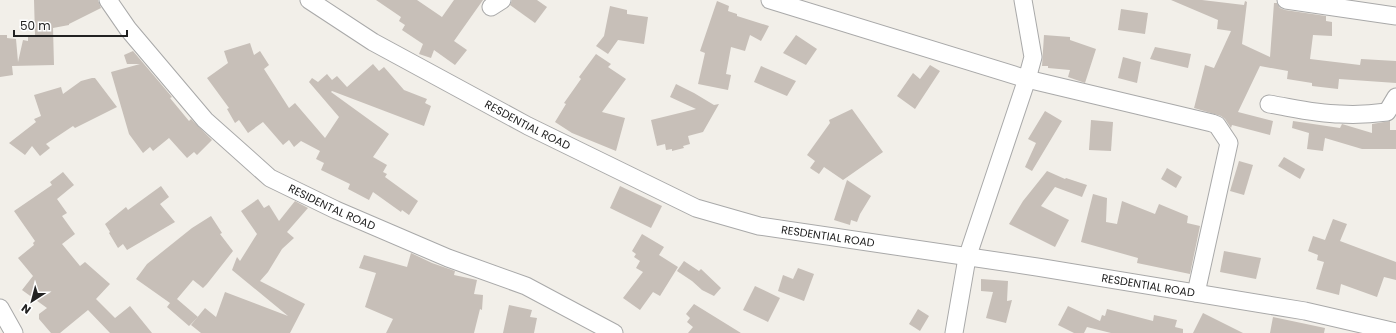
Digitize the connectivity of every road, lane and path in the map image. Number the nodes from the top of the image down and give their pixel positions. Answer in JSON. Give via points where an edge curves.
{"nodes":[{"id":1,"x":108,"y":0,"type":"edge"},
{"id":2,"x":309,"y":0,"type":"edge"},
{"id":3,"x":770,"y":0,"type":"edge"},
{"id":4,"x":1023,"y":0,"type":"edge"},
{"id":5,"x":1286,"y":0,"type":"edge"},
{"id":6,"x":1396,"y":16,"type":"edge"},
{"id":7,"x":1027,"y":79,"type":"junction"},
{"id":8,"x":1396,"y":97,"type":"edge"},
{"id":9,"x":1269,"y":104,"type":"dead end"},
{"id":10,"x":967,"y":258,"type":"junction"},
{"id":11,"x":1196,"y":293,"type":"junction"},
{"id":12,"x":0,"y":308,"type":"edge"},
{"id":13,"x":1396,"y":332,"type":"edge"},
{"id":14,"x":14,"y":333,"type":"edge"},
{"id":15,"x":614,"y":333,"type":"edge"},
{"id":16,"x":954,"y":333,"type":"edge"}],
"edges":[{"from":1,"to":15,"type":"street","name":"RESIDENTAL ROAD","via":[[128,29],[205,120],[270,178],[448,258],[526,286]]},
{"from":2,"to":10,"type":"street","name":"RESDENTIAL ROAD","via":[[373,42],[528,126],[696,208],[759,226]]},
{"from":3,"to":7,"type":"street"},
{"from":4,"to":7,"type":"street","via":[[1033,57]]},
{"from":5,"to":6,"type":"street"},
{"from":7,"to":10,"type":"street"},
{"from":7,"to":11,"type":"street","via":[[1217,125],[1229,143]]},
{"from":8,"to":9,"type":"street","via":[[1387,112],[1370,114],[1311,112]]},
{"from":10,"to":11,"type":"street","name":"RESDENTIAL ROAD"},
{"from":10,"to":16,"type":"street"},
{"from":11,"to":13,"type":"street","name":"RESDENTIAL ROAD","via":[[1305,310]]},
{"from":12,"to":14,"type":"street"}]}
